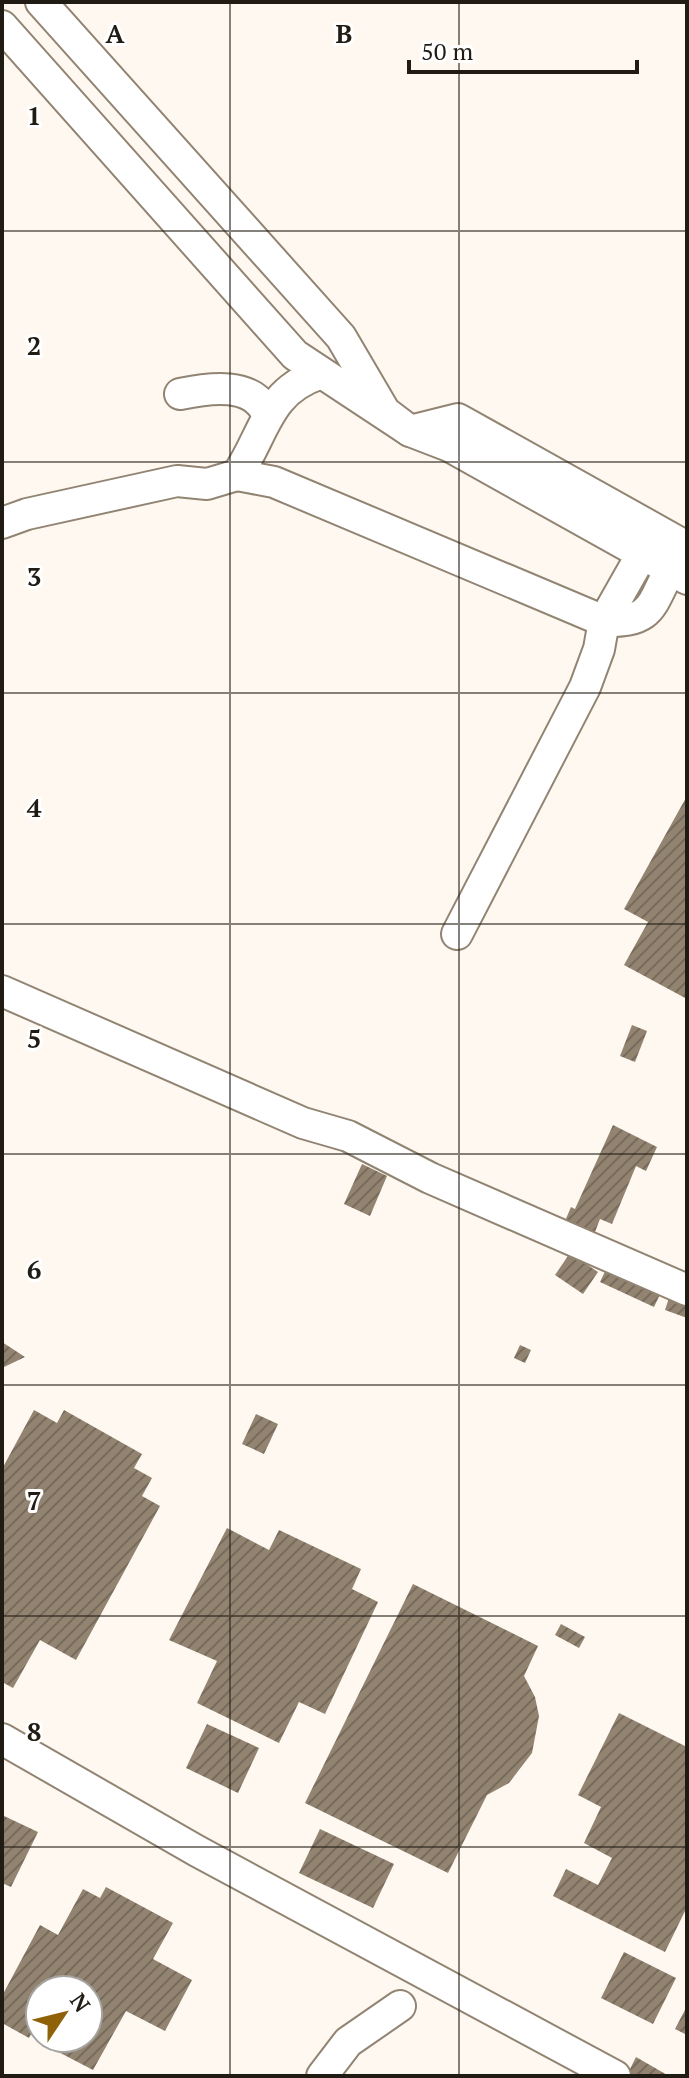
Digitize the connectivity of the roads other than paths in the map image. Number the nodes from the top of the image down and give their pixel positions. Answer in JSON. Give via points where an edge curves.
{"nodes":[{"id":1,"x":41,"y":2,"type":"edge"},
{"id":2,"x":2,"y":26,"type":"edge"},
{"id":3,"x":319,"y":374,"type":"junction"},
{"id":4,"x":180,"y":394,"type":"dead end"},
{"id":5,"x":267,"y":414,"type":"junction"},
{"id":6,"x":410,"y":431,"type":"junction"},
{"id":7,"x":237,"y":475,"type":"junction"},
{"id":8,"x":2,"y":523,"type":"edge"},
{"id":9,"x":642,"y":554,"type":"junction"},
{"id":10,"x":681,"y":565,"type":"edge"},
{"id":11,"x":604,"y":621,"type":"junction"},
{"id":12,"x":457,"y":934,"type":"dead end"},
{"id":13,"x":2,"y":991,"type":"edge"},
{"id":14,"x":687,"y":1290,"type":"edge"},
{"id":15,"x":2,"y":1739,"type":"edge"},
{"id":16,"x":400,"y":2006,"type":"dead end"},
{"id":17,"x":322,"y":2076,"type":"edge"},
{"id":18,"x":615,"y":2076,"type":"edge"}],
"edges":[{"from":1,"to":6,"type":"street","via":[[341,337],[385,412]]},
{"from":2,"to":3,"type":"street","via":[[295,355]]},
{"from":3,"to":5,"type":"street","via":[[296,382]]},
{"from":3,"to":6,"type":"street"},
{"from":4,"to":5,"type":"street","via":[[242,391],[262,401]]},
{"from":5,"to":7,"type":"street","via":[[263,433]]},
{"from":6,"to":9,"type":"street","via":[[449,446]]},
{"from":6,"to":10,"type":"street","via":[[458,419]]},
{"from":7,"to":8,"type":"street","via":[[207,484],[177,481]]},
{"from":7,"to":11,"type":"street","via":[[274,482]]},
{"from":9,"to":10,"type":"street"},
{"from":9,"to":11,"type":"street"},
{"from":10,"to":11,"type":"street","via":[[649,610],[632,622]]},
{"from":11,"to":12,"type":"street","via":[[585,687]]},
{"from":13,"to":14,"type":"street","via":[[288,1117],[372,1147],[430,1178]]},
{"from":15,"to":18,"type":"street","via":[[197,1851]]},
{"from":16,"to":17,"type":"street","via":[[348,2042]]}]}
